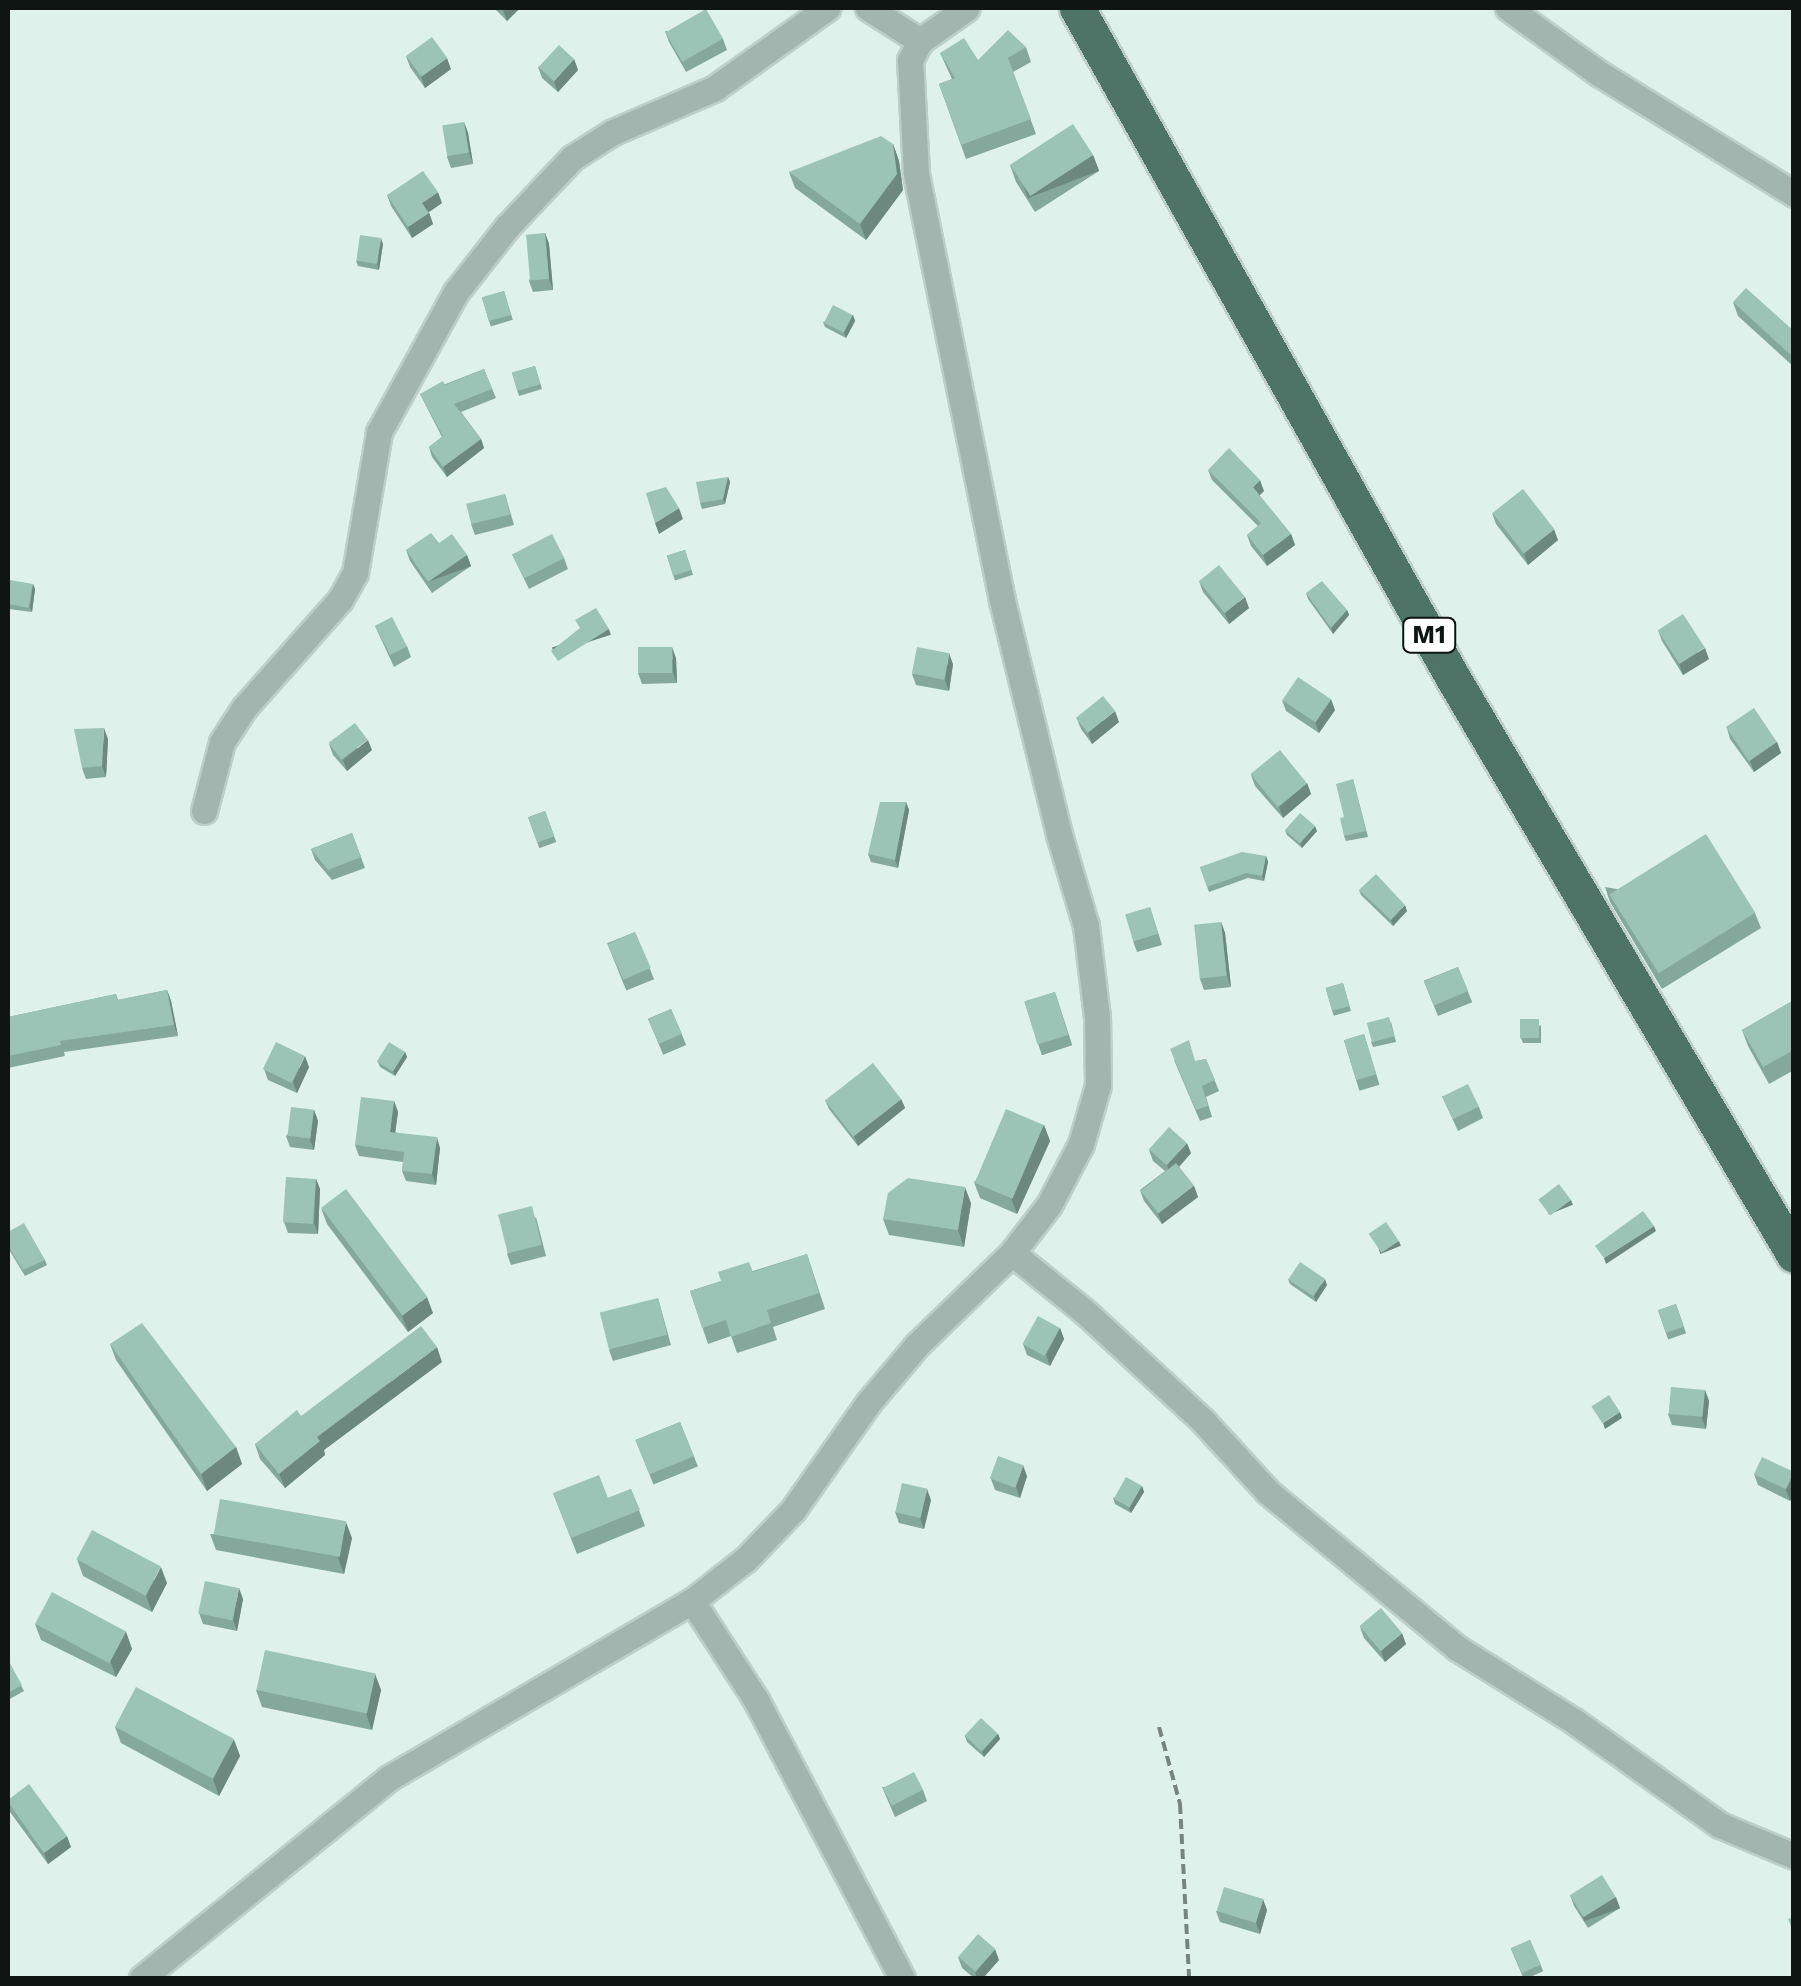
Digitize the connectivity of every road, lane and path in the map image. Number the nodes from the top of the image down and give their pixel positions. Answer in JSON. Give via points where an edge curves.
{"nodes":[{"id":1,"x":827,"y":8,"type":"edge"},
{"id":2,"x":868,"y":8,"type":"edge"},
{"id":3,"x":967,"y":8,"type":"edge"},
{"id":4,"x":1077,"y":8,"type":"edge"},
{"id":5,"x":1508,"y":8,"type":"edge"},
{"id":6,"x":920,"y":41,"type":"junction"},
{"id":7,"x":1794,"y":194,"type":"edge"},
{"id":8,"x":204,"y":811,"type":"dead end"},
{"id":9,"x":1012,"y":1253,"type":"junction"},
{"id":10,"x":1794,"y":1255,"type":"edge"},
{"id":11,"x":692,"y":1601,"type":"junction"},
{"id":12,"x":1159,"y":1727,"type":"dead end"},
{"id":13,"x":1794,"y":1856,"type":"edge"},
{"id":14,"x":142,"y":1978,"type":"edge"},
{"id":15,"x":902,"y":1978,"type":"edge"},
{"id":16,"x":1189,"y":1978,"type":"edge"}],
"edges":[{"from":1,"to":8,"type":"street","via":[[714,88],[613,132],[572,158],[456,292],[379,432],[355,574],[222,742]]},
{"from":2,"to":6,"type":"street"},
{"from":3,"to":6,"type":"street"},
{"from":4,"to":10,"type":"highway","number":"M1","via":[[1453,678]]},
{"from":5,"to":7,"type":"street","via":[[1600,74]]},
{"from":6,"to":9,"type":"street","via":[[909,78],[916,173],[1002,600],[1086,926],[1098,1017],[1098,1085],[1082,1144],[1049,1205]]},
{"from":9,"to":11,"type":"street","via":[[905,1359],[793,1510]]},
{"from":9,"to":13,"type":"street","via":[[1203,1421],[1268,1492],[1457,1648],[1720,1825]]},
{"from":11,"to":14,"type":"street","via":[[389,1778]]},
{"from":11,"to":15,"type":"street","via":[[756,1700]]},
{"from":12,"to":16,"type":"path","via":[[1180,1804]]}]}
